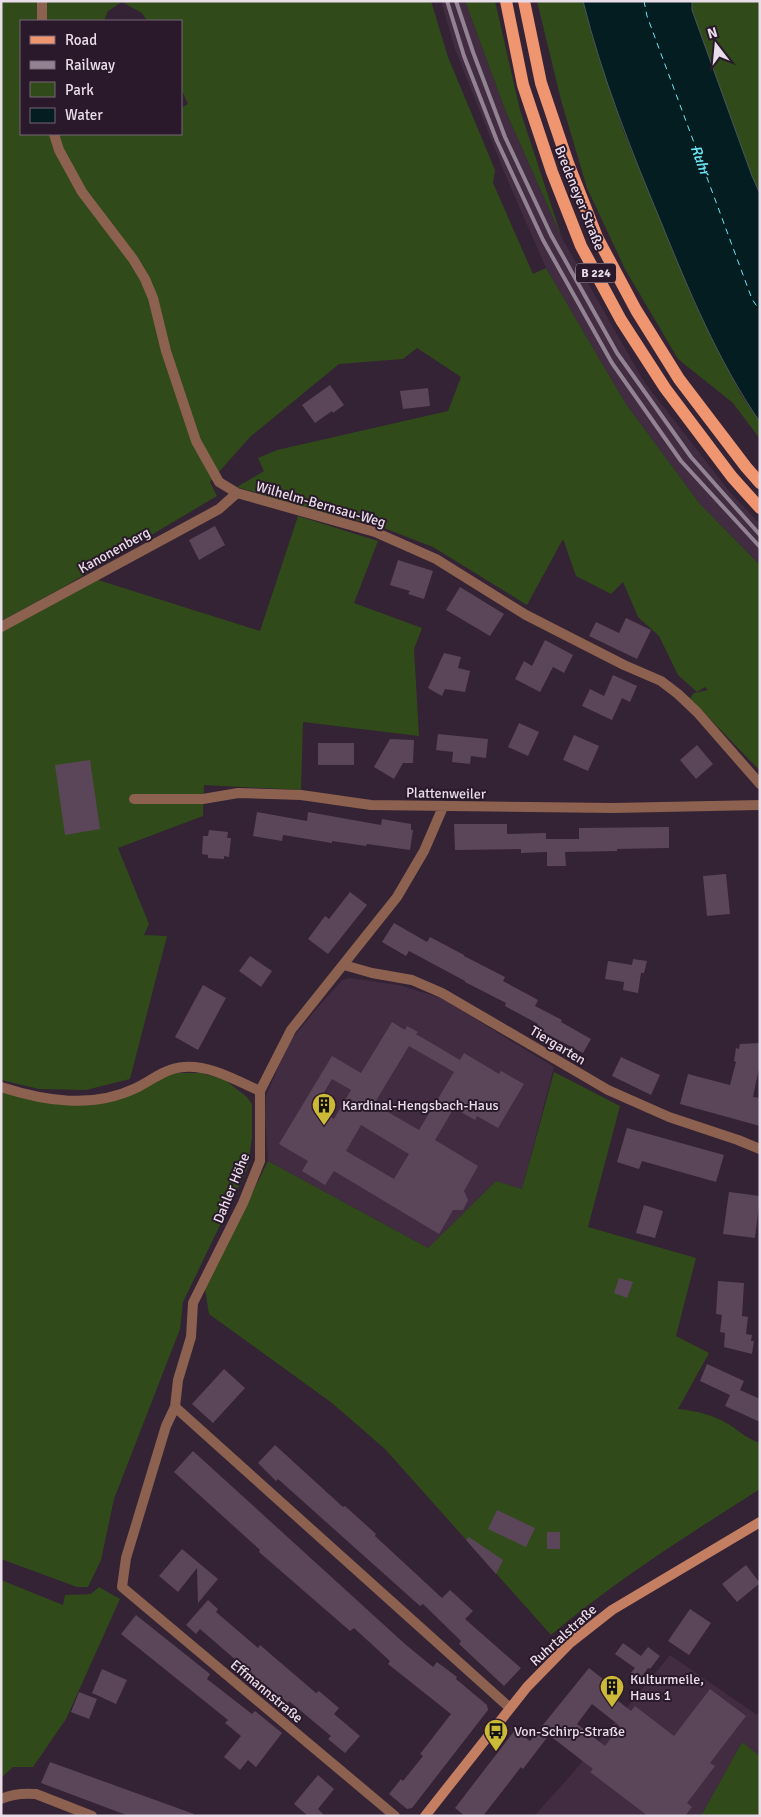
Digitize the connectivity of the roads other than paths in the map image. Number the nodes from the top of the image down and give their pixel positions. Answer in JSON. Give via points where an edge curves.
{"nodes":[{"id":1,"x":42,"y":1,"type":"edge"},
{"id":2,"x":506,"y":1,"type":"edge"},
{"id":3,"x":524,"y":1,"type":"edge"},
{"id":4,"x":42,"y":20,"type":"edge"},
{"id":5,"x":54,"y":135,"type":"edge"},
{"id":6,"x":760,"y":482,"type":"edge"},
{"id":7,"x":236,"y":493,"type":"junction"},
{"id":8,"x":760,"y":508,"type":"edge"},
{"id":9,"x":1,"y":627,"type":"edge"},
{"id":10,"x":760,"y":784,"type":"edge"},
{"id":11,"x":134,"y":799,"type":"dead end"},
{"id":12,"x":760,"y":805,"type":"edge"},
{"id":13,"x":443,"y":807,"type":"junction"},
{"id":14,"x":344,"y":965,"type":"junction"},
{"id":15,"x":1,"y":1087,"type":"edge"},
{"id":16,"x":260,"y":1091,"type":"junction"},
{"id":17,"x":760,"y":1149,"type":"edge"},
{"id":18,"x":174,"y":1407,"type":"junction"},
{"id":19,"x":760,"y":1522,"type":"edge"},
{"id":20,"x":122,"y":1587,"type":"joint"},
{"id":21,"x":510,"y":1708,"type":"junction"},
{"id":22,"x":1,"y":1799,"type":"edge"},
{"id":23,"x":92,"y":1816,"type":"edge"},
{"id":24,"x":395,"y":1816,"type":"edge"},
{"id":25,"x":425,"y":1816,"type":"edge"}],
"edges":[{"from":1,"to":4,"type":"street"},
{"from":2,"to":8,"type":"main road","name":"Bredeneyer Straße","number":"B 224","via":[[523,85],[581,246],[621,320],[665,388],[732,477]]},
{"from":3,"to":6,"type":"main road","name":"Bredeneyer Straße","number":"B 224","via":[[541,84],[597,237],[636,310],[679,379]]},
{"from":5,"to":7,"type":"street","name":"Wilhelm-Bernsau-Weg","via":[[82,192],[145,279],[196,442],[219,482]]},
{"from":7,"to":9,"type":"street","name":"Kanonenberg","via":[[219,509]]},
{"from":7,"to":10,"type":"street","name":"Wilhelm-Bernsau-Weg","via":[[375,532],[436,559],[526,614],[624,666],[661,681],[697,712]]},
{"from":11,"to":13,"type":"street","name":"Plattenweiler","via":[[203,799],[238,793],[301,795],[371,805]]},
{"from":12,"to":13,"type":"street","name":"Plattenweiler"},
{"from":13,"to":14,"type":"street","name":"Dahler Höhe","via":[[424,851],[397,897]]},
{"from":14,"to":16,"type":"street","name":"Dahler Höhe","via":[[290,1030]]},
{"from":14,"to":17,"type":"street","name":"Tiergarten","via":[[412,980],[442,992],[608,1090],[669,1117]]},
{"from":15,"to":16,"type":"street","via":[[44,1099],[68,1102],[101,1100],[136,1088],[172,1068],[186,1066],[209,1069]]},
{"from":16,"to":18,"type":"street","name":"Dahler Höhe","via":[[260,1161],[243,1203],[193,1303],[191,1337]]},
{"from":18,"to":20,"type":"street","name":"Dahler Höhe","via":[[126,1558]]},
{"from":18,"to":21,"type":"street"},
{"from":19,"to":21,"type":"main road","name":"Ruhrtalstraße","via":[[590,1626],[546,1665]]},
{"from":20,"to":24,"type":"street","name":"Effmannstraße"},
{"from":21,"to":25,"type":"main road","name":"Ruhrtalstraße"},
{"from":22,"to":23,"type":"street","via":[[36,1794]]}]}
